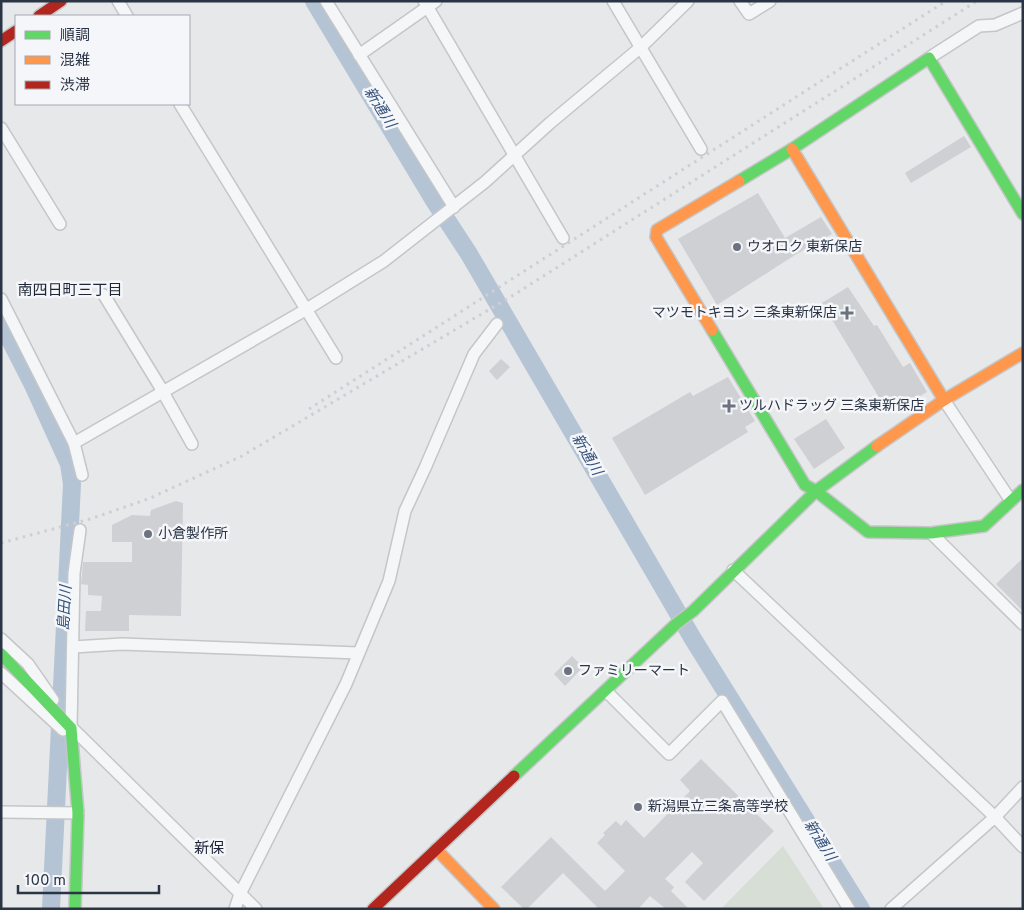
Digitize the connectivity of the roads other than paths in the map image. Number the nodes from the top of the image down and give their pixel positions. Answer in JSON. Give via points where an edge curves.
{"nodes":[{"id":1,"x":61,"y":1,"type":"edge"},
{"id":2,"x":118,"y":1,"type":"edge"},
{"id":3,"x":326,"y":1,"type":"edge"},
{"id":4,"x":613,"y":1,"type":"edge"},
{"id":5,"x":688,"y":1,"type":"edge"},
{"id":6,"x":740,"y":1,"type":"edge"},
{"id":7,"x":770,"y":1,"type":"edge"},
{"id":8,"x":429,"y":3,"type":"edge"},
{"id":9,"x":1023,"y":12,"type":"edge"},
{"id":10,"x":40,"y":15,"type":"edge"},
{"id":11,"x":126,"y":15,"type":"edge"},
{"id":12,"x":15,"y":32,"type":"edge"},
{"id":13,"x":1,"y":41,"type":"edge"},
{"id":14,"x":641,"y":48,"type":"junction"},
{"id":15,"x":359,"y":55,"type":"junction"},
{"id":16,"x":930,"y":58,"type":"junction"},
{"id":17,"x":181,"y":105,"type":"edge"},
{"id":18,"x":1,"y":128,"type":"edge"},
{"id":19,"x":701,"y":149,"type":"dead end"},
{"id":20,"x":792,"y":149,"type":"junction"},
{"id":21,"x":515,"y":156,"type":"junction"},
{"id":22,"x":454,"y":207,"type":"junction"},
{"id":23,"x":1023,"y":214,"type":"edge"},
{"id":24,"x":60,"y":224,"type":"dead end"},
{"id":25,"x":563,"y":238,"type":"dead end"},
{"id":26,"x":104,"y":295,"type":"dead end"},
{"id":27,"x":1,"y":299,"type":"edge"},
{"id":28,"x":307,"y":309,"type":"junction"},
{"id":29,"x":497,"y":324,"type":"dead end"},
{"id":30,"x":1023,"y":353,"type":"edge"},
{"id":31,"x":336,"y":358,"type":"dead end"},
{"id":32,"x":162,"y":393,"type":"junction"},
{"id":33,"x":944,"y":400,"type":"junction"},
{"id":34,"x":74,"y":443,"type":"junction"},
{"id":35,"x":192,"y":444,"type":"dead end"},
{"id":36,"x":82,"y":475,"type":"dead end"},
{"id":37,"x":1023,"y":490,"type":"edge"},
{"id":38,"x":816,"y":491,"type":"junction"},
{"id":39,"x":1011,"y":501,"type":"junction"},
{"id":40,"x":80,"y":530,"type":"dead end"},
{"id":41,"x":931,"y":532,"type":"junction"},
{"id":42,"x":733,"y":570,"type":"junction"},
{"id":43,"x":1023,"y":624,"type":"edge"},
{"id":44,"x":1,"y":639,"type":"edge"},
{"id":45,"x":73,"y":647,"type":"junction"},
{"id":46,"x":358,"y":653,"type":"junction"},
{"id":47,"x":1,"y":654,"type":"edge"},
{"id":48,"x":1,"y":672,"type":"edge"},
{"id":49,"x":606,"y":691,"type":"junction"},
{"id":50,"x":71,"y":733,"type":"junction"},
{"id":51,"x":1023,"y":786,"type":"edge"},
{"id":52,"x":1,"y":812,"type":"edge"},
{"id":53,"x":78,"y":813,"type":"junction"},
{"id":54,"x":995,"y":817,"type":"junction"},
{"id":55,"x":1023,"y":847,"type":"edge"},
{"id":56,"x":436,"y":849,"type":"junction"},
{"id":57,"x":240,"y":894,"type":"junction"},
{"id":58,"x":75,"y":909,"type":"edge"},
{"id":59,"x":235,"y":909,"type":"edge"},
{"id":60,"x":256,"y":909,"type":"edge"},
{"id":61,"x":373,"y":909,"type":"edge"},
{"id":62,"x":494,"y":909,"type":"edge"},
{"id":63,"x":850,"y":909,"type":"edge"},
{"id":64,"x":891,"y":909,"type":"edge"}],
"edges":[{"from":1,"to":10,"type":"street"},
{"from":2,"to":11,"type":"street"},
{"from":3,"to":15,"type":"street"},
{"from":4,"to":14,"type":"street"},
{"from":5,"to":14,"type":"street"},
{"from":6,"to":7,"type":"street","via":[[749,14]]},
{"from":8,"to":15,"type":"street","via":[[411,20]]},
{"from":8,"to":21,"type":"street"},
{"from":9,"to":16,"type":"street","via":[[995,25],[979,26]]},
{"from":12,"to":13,"type":"street"},
{"from":14,"to":19,"type":"street"},
{"from":14,"to":21,"type":"street"},
{"from":15,"to":22,"type":"street"},
{"from":16,"to":20,"type":"street"},
{"from":16,"to":23,"type":"street"},
{"from":17,"to":28,"type":"street"},
{"from":18,"to":24,"type":"street"},
{"from":20,"to":33,"type":"street"},
{"from":20,"to":38,"type":"street","via":[[657,230],[656,237],[805,484]]},
{"from":21,"to":22,"type":"street"},
{"from":21,"to":25,"type":"street"},
{"from":22,"to":28,"type":"street","via":[[384,262]]},
{"from":26,"to":32,"type":"street"},
{"from":27,"to":34,"type":"street"},
{"from":28,"to":31,"type":"street"},
{"from":28,"to":32,"type":"street"},
{"from":29,"to":46,"type":"street","via":[[474,354],[405,511],[389,581]]},
{"from":30,"to":33,"type":"street"},
{"from":32,"to":34,"type":"street"},
{"from":32,"to":35,"type":"street"},
{"from":33,"to":38,"type":"street"},
{"from":33,"to":39,"type":"street"},
{"from":34,"to":36,"type":"street"},
{"from":37,"to":39,"type":"street"},
{"from":38,"to":41,"type":"street","via":[[868,532]]},
{"from":38,"to":42,"type":"street"},
{"from":39,"to":41,"type":"street","via":[[984,526]]},
{"from":40,"to":45,"type":"street","via":[[74,573]]},
{"from":41,"to":43,"type":"street"},
{"from":42,"to":49,"type":"street"},
{"from":42,"to":54,"type":"street"},
{"from":44,"to":50,"type":"street","via":[[28,664]]},
{"from":45,"to":46,"type":"street","via":[[122,644]]},
{"from":45,"to":50,"type":"street"},
{"from":46,"to":57,"type":"street","via":[[346,684]]},
{"from":47,"to":50,"type":"street"},
{"from":48,"to":50,"type":"street"},
{"from":49,"to":56,"type":"street"},
{"from":49,"to":63,"type":"street","via":[[669,754],[722,701]]},
{"from":50,"to":53,"type":"street"},
{"from":50,"to":57,"type":"street"},
{"from":51,"to":54,"type":"street"},
{"from":52,"to":53,"type":"street"},
{"from":53,"to":58,"type":"street"},
{"from":54,"to":55,"type":"street"},
{"from":54,"to":64,"type":"street"},
{"from":56,"to":61,"type":"street"},
{"from":56,"to":62,"type":"street"},
{"from":57,"to":59,"type":"street"},
{"from":57,"to":60,"type":"street"}]}
